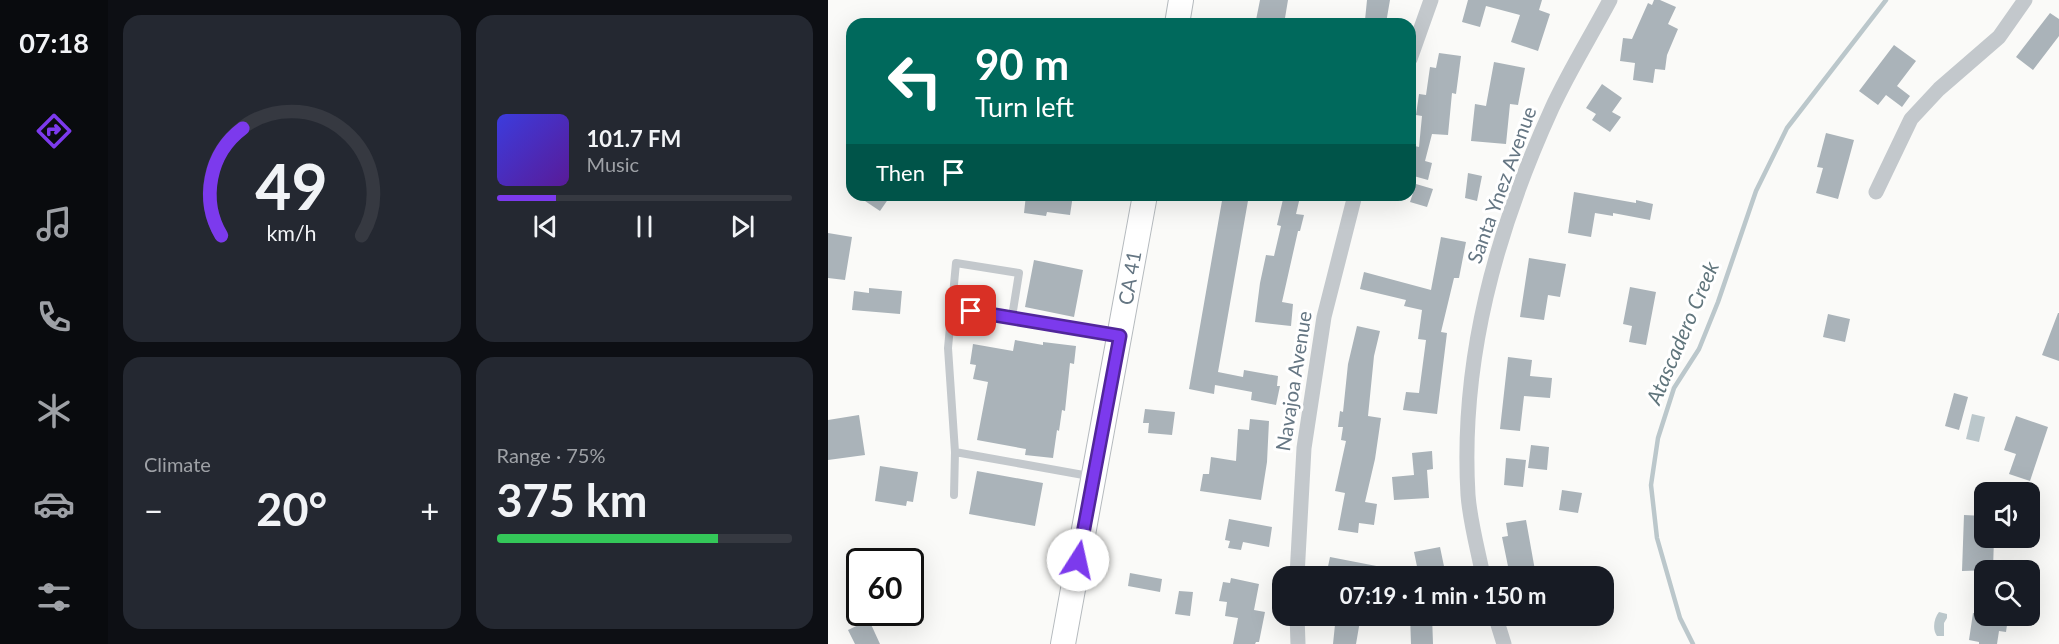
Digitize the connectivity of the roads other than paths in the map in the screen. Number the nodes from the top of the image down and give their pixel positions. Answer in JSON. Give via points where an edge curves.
{"nodes":[{"id":1,"x":1181,"y":0,"type":"edge"},
{"id":2,"x":1431,"y":0,"type":"edge"},
{"id":3,"x":1610,"y":0,"type":"edge"},
{"id":4,"x":2025,"y":0,"type":"edge"},
{"id":5,"x":1178,"y":18,"type":"edge"},
{"id":6,"x":1416,"y":42,"type":"edge"},
{"id":7,"x":1876,"y":192,"type":"dead end"},
{"id":8,"x":1144,"y":201,"type":"edge"},
{"id":9,"x":1353,"y":201,"type":"edge"},
{"id":10,"x":950,"y":308,"type":"junction"},
{"id":11,"x":1012,"y":317,"type":"junction"},
{"id":12,"x":1120,"y":336,"type":"junction"},
{"id":13,"x":955,"y":452,"type":"junction"},
{"id":14,"x":1094,"y":477,"type":"junction"},
{"id":15,"x":954,"y":495,"type":"dead end"},
{"id":16,"x":1298,"y":566,"type":"edge"},
{"id":17,"x":1481,"y":566,"type":"edge"},
{"id":18,"x":1297,"y":626,"type":"edge"},
{"id":19,"x":1498,"y":626,"type":"edge"},
{"id":20,"x":1063,"y":644,"type":"edge"},
{"id":21,"x":1298,"y":644,"type":"edge"},
{"id":22,"x":1504,"y":644,"type":"edge"}],
"edges":[{"from":1,"to":5,"type":"main road"},
{"from":2,"to":6,"type":"street"},
{"from":3,"to":17,"type":"street","name":"Santa Ynez Avenue","via":[[1552,108],[1496,252],[1479,327],[1468,404],[1468,498]]},
{"from":4,"to":7,"type":"street","via":[[1999,37],[1911,119]]},
{"from":8,"to":12,"type":"main road","name":"CA 41","number":"CA 41"},
{"from":9,"to":16,"type":"street","name":"Navajoa Avenue","via":[[1324,317],[1305,437]]},
{"from":10,"to":11,"type":"lane"},
{"from":10,"to":11,"type":"lane","via":[[956,263],[1019,273]]},
{"from":10,"to":13,"type":"lane","via":[[948,348]]},
{"from":11,"to":12,"type":"lane"},
{"from":12,"to":14,"type":"main road","name":"CA 41","number":"CA 41"},
{"from":13,"to":14,"type":"lane"},
{"from":13,"to":15,"type":"lane"},
{"from":14,"to":20,"type":"main road","name":"CA 41","number":"CA 41"},
{"from":18,"to":21,"type":"street"},
{"from":19,"to":22,"type":"street"}]}
